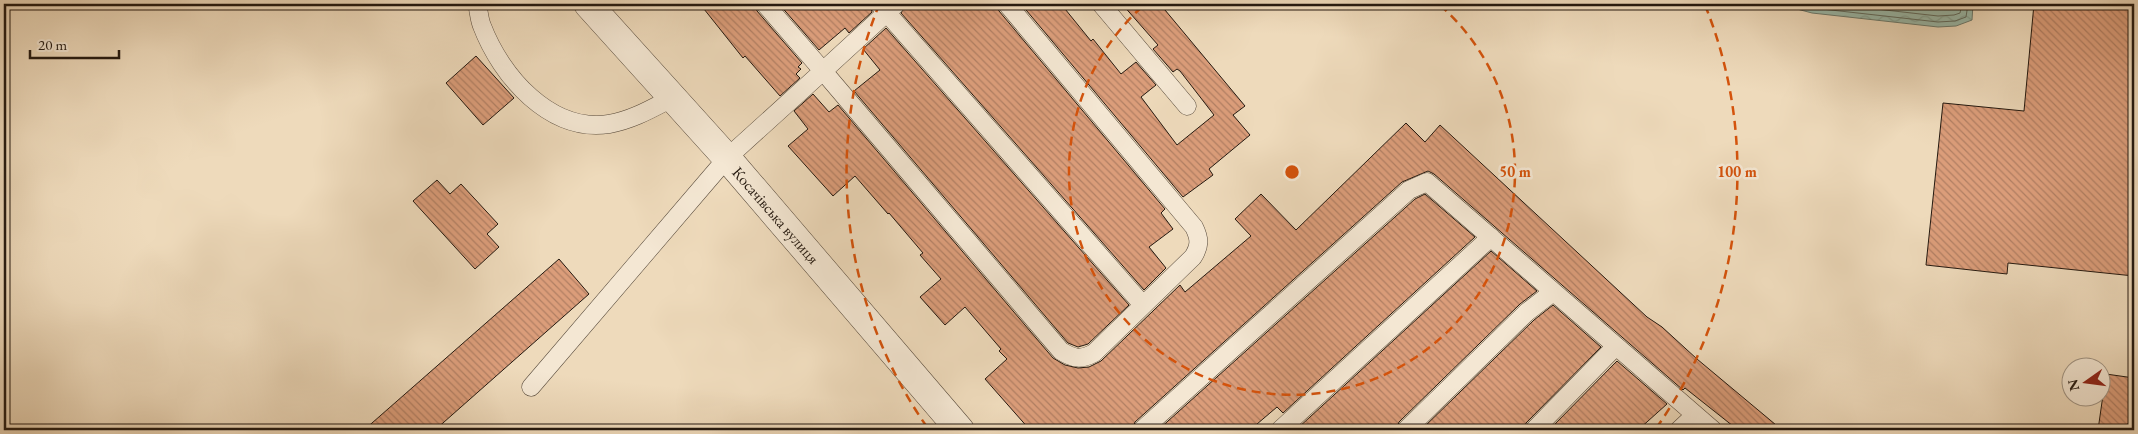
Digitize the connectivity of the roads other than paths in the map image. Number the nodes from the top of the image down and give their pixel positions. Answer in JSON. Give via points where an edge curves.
{"nodes":[{"id":1,"x":477,"y":4,"type":"edge"},
{"id":2,"x":588,"y":4,"type":"edge"},
{"id":3,"x":765,"y":4,"type":"edge"},
{"id":4,"x":1007,"y":4,"type":"edge"},
{"id":5,"x":1101,"y":4,"type":"edge"},
{"id":6,"x":887,"y":7,"type":"edge"},
{"id":7,"x":823,"y":71,"type":"junction"},
{"id":8,"x":672,"y":98,"type":"junction"},
{"id":9,"x":1188,"y":106,"type":"dead end"},
{"id":10,"x":727,"y":158,"type":"junction"},
{"id":11,"x":1490,"y":236,"type":"junction"},
{"id":12,"x":1553,"y":292,"type":"junction"},
{"id":13,"x":1143,"y":305,"type":"junction"},
{"id":14,"x":1616,"y":346,"type":"junction"},
{"id":15,"x":530,"y":387,"type":"dead end"},
{"id":16,"x":1695,"y":415,"type":"junction"},
{"id":17,"x":960,"y":430,"type":"edge"},
{"id":18,"x":1142,"y":430,"type":"edge"},
{"id":19,"x":1280,"y":430,"type":"edge"},
{"id":20,"x":1406,"y":430,"type":"edge"},
{"id":21,"x":1534,"y":430,"type":"edge"},
{"id":22,"x":1678,"y":430,"type":"edge"},
{"id":23,"x":1713,"y":430,"type":"edge"}],
"edges":[{"from":1,"to":8,"type":"lane","via":[[481,25],[500,63],[522,90],[548,110],[577,123],[607,124],[635,118]]},
{"from":2,"to":8,"type":"street","name":"Косачівська вулиця"},
{"from":3,"to":7,"type":"lane"},
{"from":4,"to":13,"type":"lane","via":[[1199,237],[1193,257]]},
{"from":5,"to":9,"type":"lane"},
{"from":6,"to":7,"type":"lane"},
{"from":6,"to":13,"type":"lane"},
{"from":7,"to":10,"type":"lane"},
{"from":7,"to":13,"type":"lane","via":[[1061,351],[1071,358],[1083,358],[1094,353]]},
{"from":8,"to":10,"type":"street","name":"Косачівська вулиця"},
{"from":10,"to":15,"type":"lane"},
{"from":10,"to":17,"type":"street","name":"Косачівська вулиця"},
{"from":11,"to":12,"type":"lane"},
{"from":11,"to":18,"type":"lane","via":[[1427,182],[1409,190]]},
{"from":11,"to":19,"type":"lane"},
{"from":12,"to":14,"type":"lane"},
{"from":12,"to":20,"type":"lane","via":[[1527,312]]},
{"from":14,"to":16,"type":"lane"},
{"from":14,"to":21,"type":"lane"},
{"from":16,"to":22,"type":"lane"},
{"from":16,"to":23,"type":"lane"}]}
